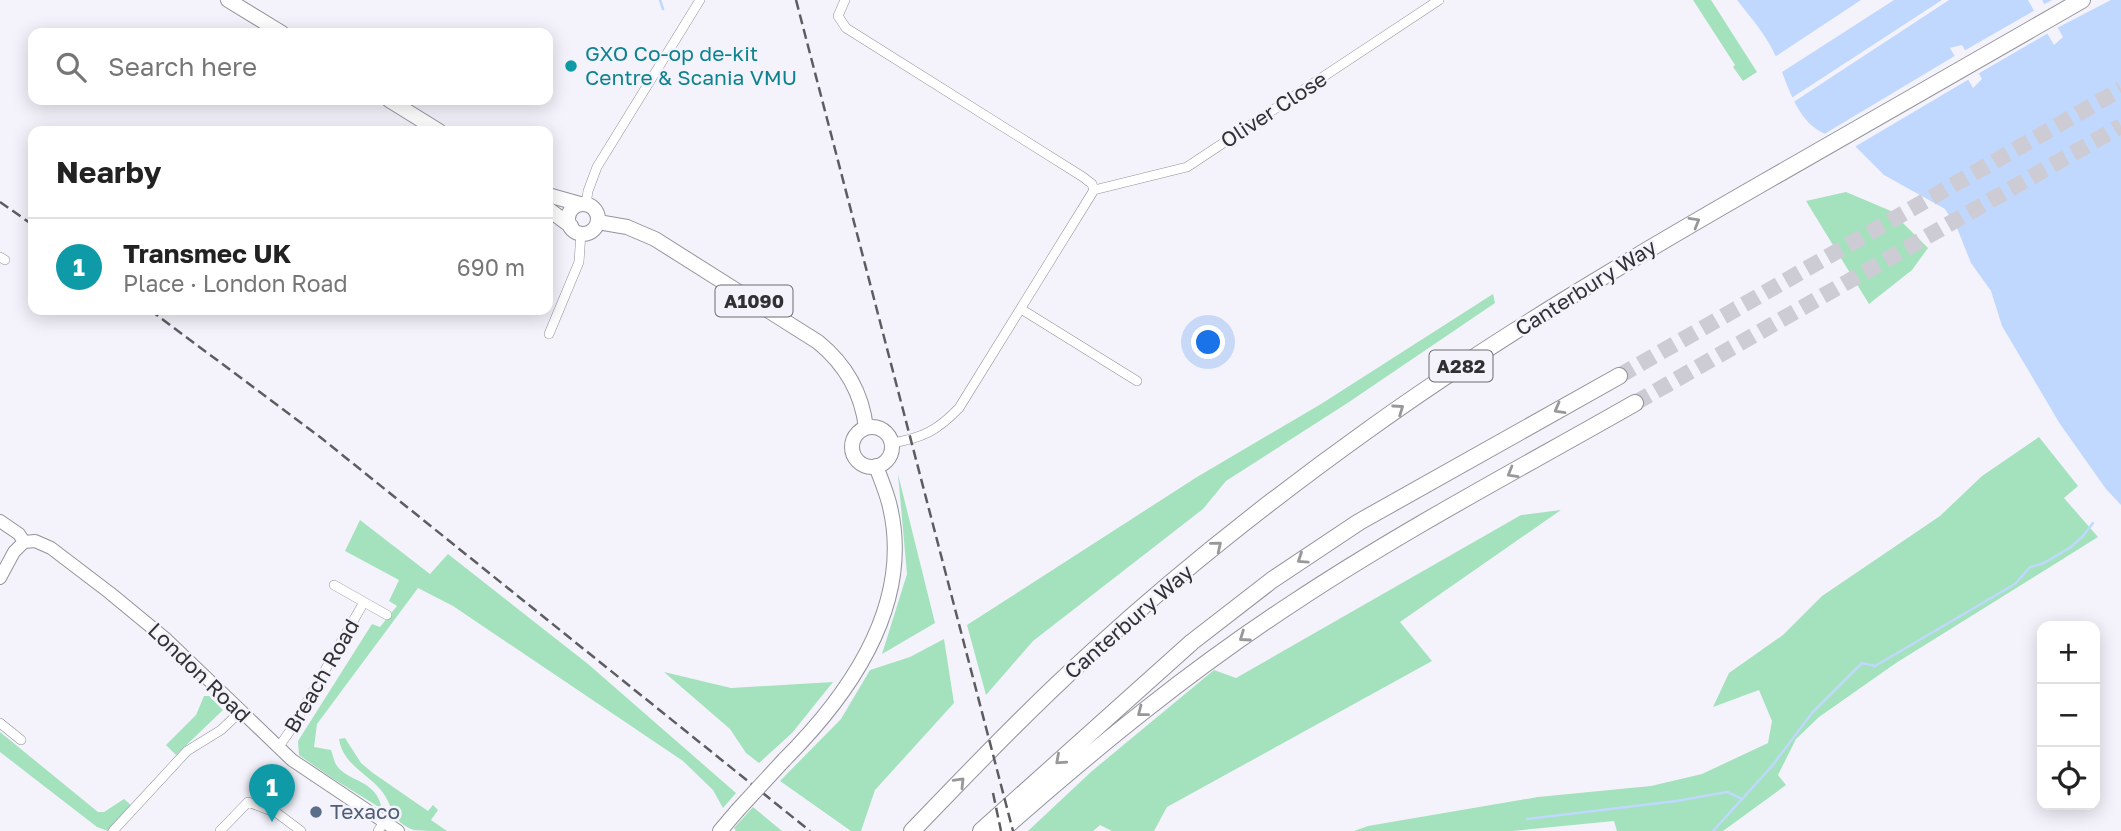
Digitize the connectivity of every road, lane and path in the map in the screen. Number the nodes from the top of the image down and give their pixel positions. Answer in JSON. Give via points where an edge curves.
{"nodes":[{"id":1,"x":228,"y":0,"type":"edge"},
{"id":2,"x":700,"y":0,"type":"edge"},
{"id":3,"x":845,"y":0,"type":"edge"},
{"id":4,"x":1439,"y":0,"type":"edge"},
{"id":5,"x":2082,"y":0,"type":"edge"},
{"id":6,"x":274,"y":28,"type":"edge"},
{"id":7,"x":397,"y":105,"type":"edge"},
{"id":8,"x":431,"y":126,"type":"edge"},
{"id":9,"x":1094,"y":190,"type":"junction"},
{"id":10,"x":553,"y":196,"type":"edge"},
{"id":11,"x":583,"y":204,"type":"junction"},
{"id":12,"x":553,"y":213,"type":"edge"},
{"id":13,"x":598,"y":222,"type":"junction"},
{"id":14,"x":576,"y":230,"type":"junction"},
{"id":15,"x":1021,"y":309,"type":"junction"},
{"id":16,"x":549,"y":334,"type":"dead end"},
{"id":17,"x":1619,"y":376,"type":"tunnel mouth"},
{"id":18,"x":1137,"y":382,"type":"dead end"},
{"id":19,"x":1635,"y":403,"type":"tunnel mouth"},
{"id":20,"x":866,"y":428,"type":"junction"},
{"id":21,"x":892,"y":443,"type":"junction"},
{"id":22,"x":876,"y":466,"type":"junction"},
{"id":23,"x":0,"y":521,"type":"edge"},
{"id":24,"x":24,"y":542,"type":"junction"},
{"id":25,"x":0,"y":578,"type":"edge"},
{"id":26,"x":334,"y":585,"type":"dead end"},
{"id":27,"x":365,"y":602,"type":"junction"},
{"id":28,"x":387,"y":615,"type":"dead end"},
{"id":29,"x":240,"y":712,"type":"junction"},
{"id":30,"x":0,"y":723,"type":"edge"},
{"id":31,"x":21,"y":740,"type":"dead end"},
{"id":32,"x":278,"y":748,"type":"junction"},
{"id":33,"x":1026,"y":800,"type":"junction"},
{"id":34,"x":381,"y":827,"type":"edge"},
{"id":35,"x":113,"y":831,"type":"edge"},
{"id":36,"x":219,"y":831,"type":"edge"},
{"id":37,"x":302,"y":831,"type":"edge"},
{"id":38,"x":398,"y":831,"type":"edge"},
{"id":39,"x":720,"y":831,"type":"edge"},
{"id":40,"x":912,"y":831,"type":"edge"},
{"id":41,"x":981,"y":831,"type":"edge"},
{"id":42,"x":1001,"y":831,"type":"edge"}],
"edges":[{"from":1,"to":6,"type":"main road"},
{"from":2,"to":11,"type":"street","via":[[597,167]]},
{"from":3,"to":9,"type":"street","via":[[838,16],[845,28],[1083,177]]},
{"from":4,"to":9,"type":"street","name":"Oliver Close","via":[[1186,167]]},
{"from":40,"to":5,"type":"highway","name":"Canterbury Way","number":"A282","one_way":true,"via":[[1094,650],[1273,501],[1369,429],[1637,255]]},
{"from":7,"to":8,"type":"main road"},
{"from":9,"to":15,"type":"street"},
{"from":10,"to":11,"type":"main road"},
{"from":11,"to":13,"type":"main road","via":[[597,213]]},
{"from":11,"to":14,"type":"main road","via":[[570,213]]},
{"from":12,"to":14,"type":"main road"},
{"from":13,"to":14,"type":"main road","via":[[593,230]]},
{"from":13,"to":20,"type":"main road","number":"A1090","via":[[655,239],[818,342],[857,390]]},
{"from":14,"to":16,"type":"street","via":[[579,262]]},
{"from":15,"to":18,"type":"street"},
{"from":15,"to":21,"type":"street","via":[[959,408],[927,435]]},
{"from":17,"to":33,"type":"highway","one_way":true,"via":[[1359,522],[1272,580],[1192,642]]},
{"from":19,"to":33,"type":"highway","one_way":true,"via":[[1293,603]]},
{"from":20,"to":21,"type":"main road","via":[[879,428]]},
{"from":20,"to":22,"type":"main road","number":"A1090","via":[[857,434],[853,449],[861,463]]},
{"from":21,"to":22,"type":"main road","via":[[887,460]]},
{"from":22,"to":39,"type":"main road","number":"A1090","bridge":true,"via":[[893,530],[891,579],[866,656],[823,717]]},
{"from":23,"to":24,"type":"street","name":"London Road"},
{"from":24,"to":25,"type":"street"},
{"from":24,"to":29,"type":"street","name":"London Road","via":[[51,548],[152,625]]},
{"from":26,"to":27,"type":"street","name":"Breach Road"},
{"from":27,"to":28,"type":"street","name":"Breach Road"},
{"from":27,"to":32,"type":"street","name":"Breach Road"},
{"from":29,"to":32,"type":"street","name":"London Road"},
{"from":29,"to":35,"type":"street","via":[[187,751]]},
{"from":30,"to":31,"type":"street"},
{"from":32,"to":34,"type":"street","name":"London Road"},
{"from":33,"to":41,"type":"highway"},
{"from":33,"to":42,"type":"highway"},
{"from":34,"to":38,"type":"street","name":"London Road"},
{"from":36,"to":37,"type":"street","via":[[248,802],[276,813]]}]}
